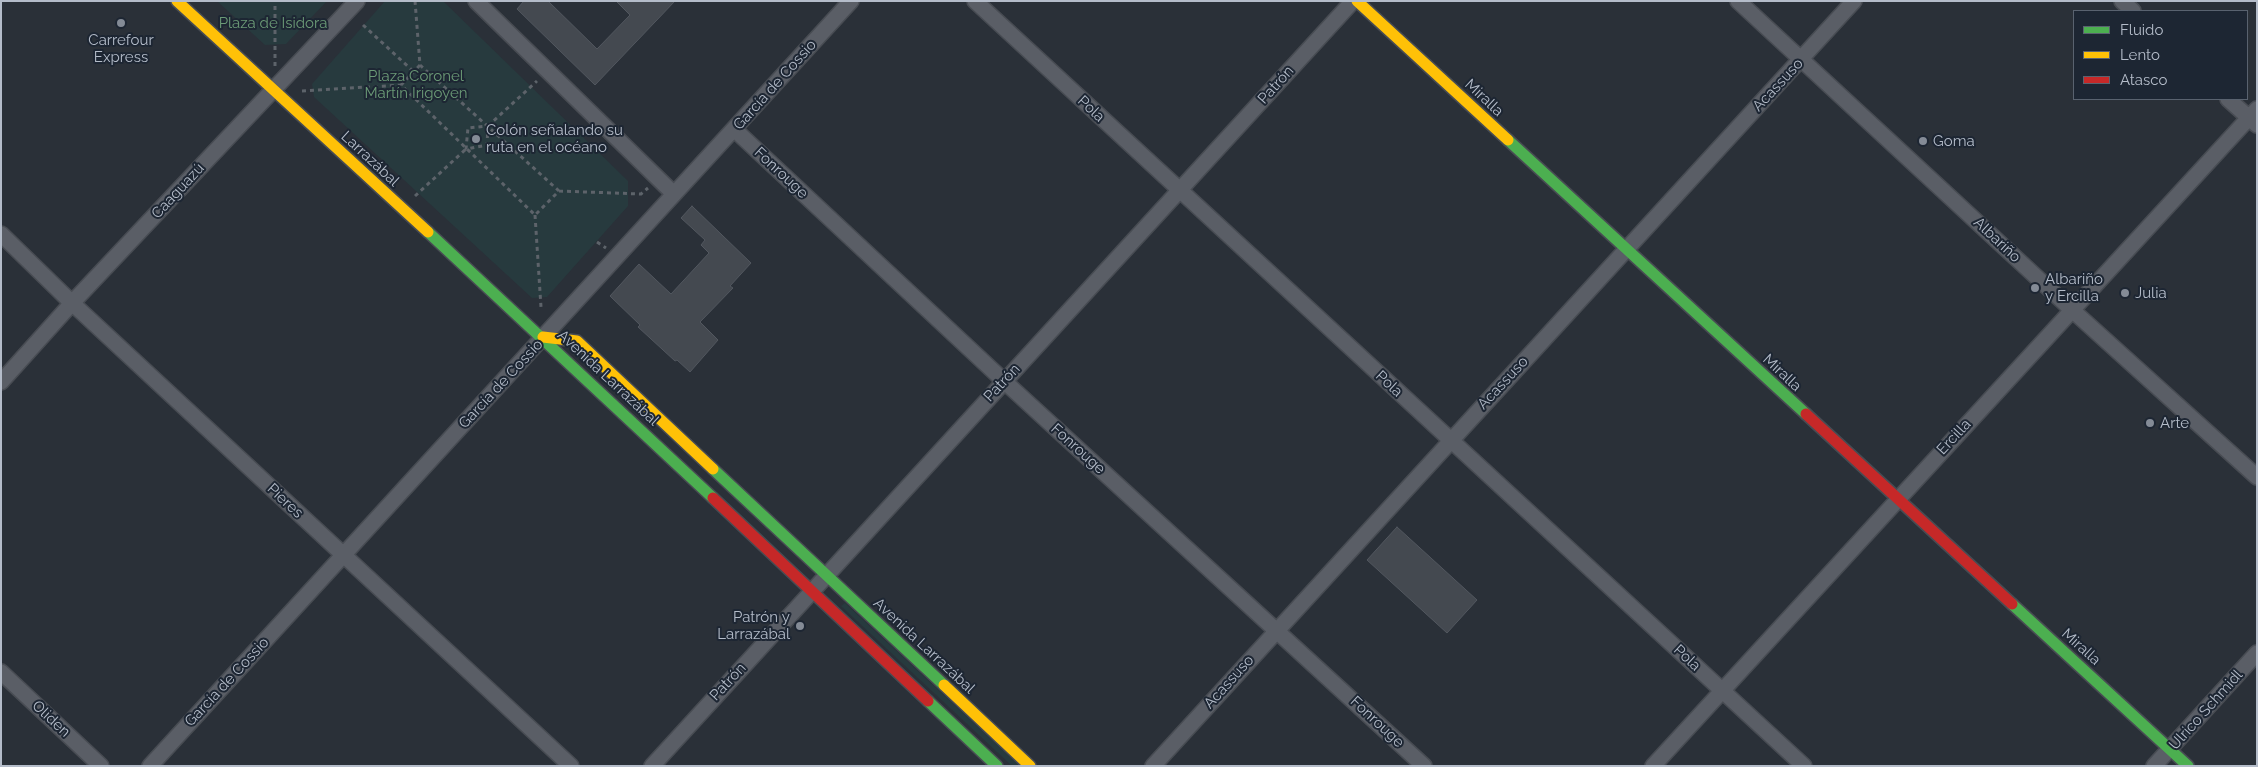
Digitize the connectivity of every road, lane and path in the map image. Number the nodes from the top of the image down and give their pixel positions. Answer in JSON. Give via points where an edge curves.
{"nodes":[{"id":1,"x":177,"y":1,"type":"edge"},
{"id":2,"x":275,"y":1,"type":"edge"},
{"id":3,"x":357,"y":1,"type":"edge"},
{"id":4,"x":415,"y":1,"type":"edge"},
{"id":5,"x":476,"y":1,"type":"edge"},
{"id":6,"x":851,"y":1,"type":"edge"},
{"id":7,"x":975,"y":1,"type":"edge"},
{"id":8,"x":1353,"y":1,"type":"edge"},
{"id":9,"x":1357,"y":1,"type":"edge"},
{"id":10,"x":1738,"y":1,"type":"edge"},
{"id":11,"x":1854,"y":1,"type":"edge"},
{"id":12,"x":2122,"y":1,"type":"edge"},
{"id":13,"x":2132,"y":10,"type":"edge"},
{"id":14,"x":363,"y":25,"type":"dead end"},
{"id":15,"x":1802,"y":59,"type":"junction"},
{"id":16,"x":420,"y":65,"type":"junction"},
{"id":17,"x":550,"y":71,"type":"junction"},
{"id":18,"x":414,"y":72,"type":"junction"},
{"id":19,"x":401,"y":85,"type":"junction"},
{"id":20,"x":273,"y":88,"type":"junction"},
{"id":21,"x":2229,"y":100,"type":"edge"},
{"id":22,"x":2254,"y":117,"type":"edge"},
{"id":23,"x":488,"y":126,"type":"junction"},
{"id":24,"x":734,"y":129,"type":"junction"},
{"id":25,"x":466,"y":149,"type":"junction"},
{"id":26,"x":658,"y":178,"type":"junction"},
{"id":27,"x":559,"y":191,"type":"junction"},
{"id":28,"x":1179,"y":191,"type":"junction"},
{"id":29,"x":674,"y":194,"type":"junction"},
{"id":30,"x":403,"y":210,"type":"junction"},
{"id":31,"x":535,"y":215,"type":"junction"},
{"id":32,"x":1,"y":234,"type":"edge"},
{"id":33,"x":1626,"y":250,"type":"junction"},
{"id":34,"x":72,"y":304,"type":"junction"},
{"id":35,"x":2071,"y":309,"type":"junction"},
{"id":36,"x":527,"y":322,"type":"junction"},
{"id":37,"x":544,"y":337,"type":"junction"},
{"id":38,"x":1004,"y":381,"type":"junction"},
{"id":39,"x":1,"y":382,"type":"edge"},
{"id":40,"x":1450,"y":440,"type":"junction"},
{"id":41,"x":2257,"y":477,"type":"edge"},
{"id":42,"x":1897,"y":499,"type":"junction"},
{"id":43,"x":344,"y":555,"type":"junction"},
{"id":44,"x":827,"y":575,"type":"junction"},
{"id":45,"x":812,"y":591,"type":"junction"},
{"id":46,"x":1277,"y":630,"type":"junction"},
{"id":47,"x":2257,"y":653,"type":"edge"},
{"id":48,"x":1,"y":672,"type":"edge"},
{"id":49,"x":1722,"y":691,"type":"junction"},
{"id":50,"x":2170,"y":749,"type":"junction"},
{"id":51,"x":102,"y":766,"type":"edge"},
{"id":52,"x":150,"y":766,"type":"edge"},
{"id":53,"x":571,"y":766,"type":"edge"},
{"id":54,"x":652,"y":766,"type":"edge"},
{"id":55,"x":997,"y":766,"type":"edge"},
{"id":56,"x":1030,"y":766,"type":"edge"},
{"id":57,"x":1152,"y":766,"type":"edge"},
{"id":58,"x":1424,"y":766,"type":"edge"},
{"id":59,"x":1653,"y":766,"type":"edge"},
{"id":60,"x":1804,"y":766,"type":"edge"},
{"id":61,"x":2154,"y":766,"type":"edge"},
{"id":62,"x":2188,"y":766,"type":"edge"}],
"edges":[{"from":1,"to":20,"type":"street","name":"Larrazábal"},
{"from":2,"to":20,"type":"path"},
{"from":3,"to":20,"type":"street","name":"Caaguazú"},
{"from":4,"to":16,"type":"path"},
{"from":5,"to":17,"type":"street"},
{"from":6,"to":24,"type":"street","name":"García de Cossio"},
{"from":7,"to":28,"type":"street","name":"Pola"},
{"from":8,"to":28,"type":"street","name":"Patrón"},
{"from":9,"to":33,"type":"street","name":"Miralla"},
{"from":10,"to":15,"type":"street","name":"Albariño"},
{"from":11,"to":15,"type":"street","name":"Acassuso"},
{"from":12,"to":13,"type":"street"},
{"from":14,"to":18,"type":"path"},
{"from":15,"to":33,"type":"street","name":"Acassuso"},
{"from":15,"to":35,"type":"street","name":"Albariño"},
{"from":16,"to":18,"type":"path"},
{"from":16,"to":23,"type":"path"},
{"from":17,"to":23,"type":"path"},
{"from":17,"to":26,"type":"street"},
{"from":18,"to":19,"type":"path"},
{"from":19,"to":20,"type":"path","via":[[313,92]]},
{"from":19,"to":25,"type":"path"},
{"from":20,"to":30,"type":"street","name":"Larrazábal"},
{"from":20,"to":34,"type":"street","name":"Caaguazú"},
{"from":21,"to":22,"type":"street"},
{"from":22,"to":35,"type":"street","name":"Ercilla"},
{"from":23,"to":25,"type":"path","via":[[468,128]]},
{"from":23,"to":25,"type":"path","via":[[487,146]]},
{"from":23,"to":27,"type":"path"},
{"from":24,"to":29,"type":"street","name":"García de Cossio"},
{"from":24,"to":38,"type":"street","name":"Fonrouge"},
{"from":25,"to":30,"type":"path"},
{"from":25,"to":31,"type":"path"},
{"from":26,"to":27,"type":"path","via":[[642,194]]},
{"from":26,"to":29,"type":"street"},
{"from":27,"to":31,"type":"path"},
{"from":28,"to":38,"type":"street","name":"Patrón"},
{"from":28,"to":40,"type":"street","name":"Pola"},
{"from":29,"to":37,"type":"street","name":"García de Cossio"},
{"from":30,"to":36,"type":"street","name":"Larrazábal"},
{"from":31,"to":36,"type":"path","via":[[541,306]]},
{"from":32,"to":34,"type":"street","name":"Pieres"},
{"from":33,"to":40,"type":"street","name":"Acassuso"},
{"from":33,"to":42,"type":"street","name":"Miralla"},
{"from":34,"to":39,"type":"street","name":"Caaguazú"},
{"from":34,"to":43,"type":"street","name":"Pieres"},
{"from":35,"to":41,"type":"street","name":"Albariño"},
{"from":35,"to":42,"type":"street","name":"Ercilla"},
{"from":36,"to":37,"type":"street","name":"Larrazábal"},
{"from":37,"to":43,"type":"street","name":"García de Cossio"},
{"from":37,"to":44,"type":"street","name":"Avenida Larrazábal","via":[[576,341]]},
{"from":37,"to":45,"type":"street","name":"Avenida Larrazábal"},
{"from":38,"to":44,"type":"street","name":"Patrón"},
{"from":38,"to":46,"type":"street","name":"Fonrouge"},
{"from":40,"to":46,"type":"street","name":"Acassuso"},
{"from":40,"to":49,"type":"street","name":"Pola"},
{"from":42,"to":49,"type":"street","name":"Ercilla"},
{"from":42,"to":50,"type":"street","name":"Miralla"},
{"from":43,"to":52,"type":"street","name":"García de Cossio"},
{"from":43,"to":53,"type":"street","name":"Pieres"},
{"from":44,"to":45,"type":"street","name":"Patrón"},
{"from":44,"to":56,"type":"street","name":"Avenida Larrazábal"},
{"from":45,"to":54,"type":"street","name":"Patrón"},
{"from":45,"to":55,"type":"street","name":"Avenida Larrazábal"},
{"from":46,"to":57,"type":"street","name":"Acassuso"},
{"from":46,"to":58,"type":"street","name":"Fonrouge"},
{"from":47,"to":50,"type":"street","name":"Ulrico Schmidl"},
{"from":48,"to":51,"type":"street","name":"Oliden"},
{"from":49,"to":59,"type":"street","name":"Ercilla"},
{"from":49,"to":60,"type":"street","name":"Pola"},
{"from":50,"to":61,"type":"street","name":"Ulrico Schmidl"},
{"from":50,"to":62,"type":"street","name":"Miralla"}]}
